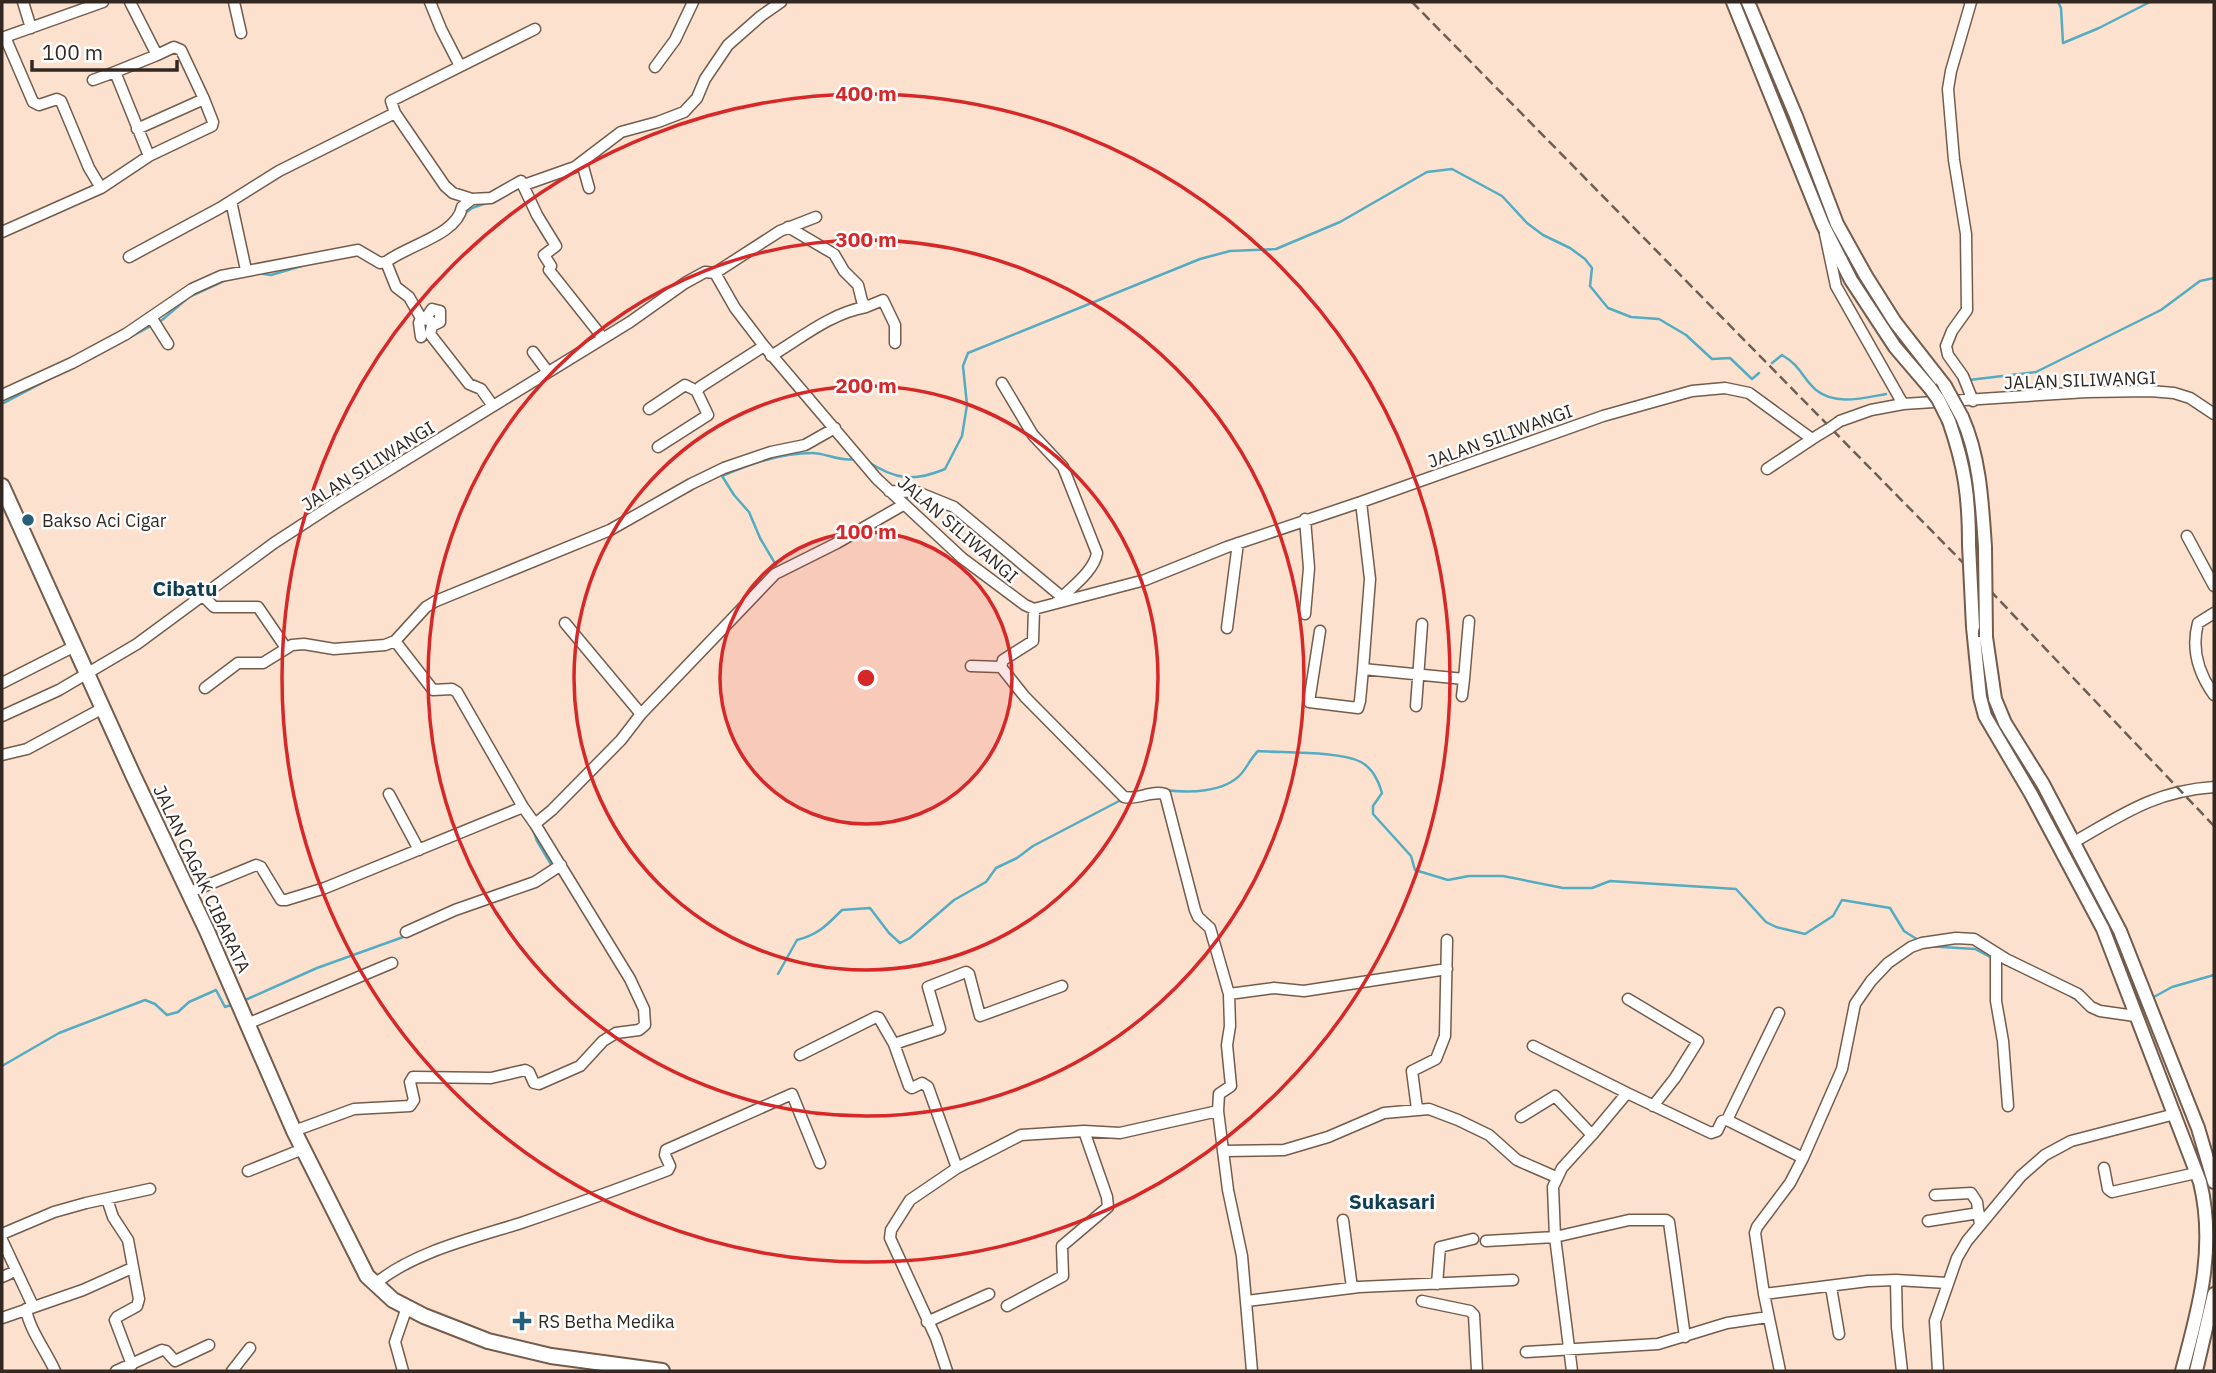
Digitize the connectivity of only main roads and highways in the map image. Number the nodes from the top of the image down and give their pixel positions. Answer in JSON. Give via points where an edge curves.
{"nodes":[{"id":1,"x":1733,"y":2,"type":"edge"},
{"id":2,"x":1748,"y":2,"type":"edge"},
{"id":3,"x":2,"y":486,"type":"edge"},
{"id":4,"x":2214,"y":1182,"type":"edge"},
{"id":5,"x":2214,"y":1294,"type":"edge"},
{"id":6,"x":662,"y":1371,"type":"edge"},
{"id":7,"x":2182,"y":1371,"type":"edge"},
{"id":8,"x":2196,"y":1371,"type":"edge"}],
"edges":[{"from":1,"to":7,"type":"main road","bridge":true,"via":[[1823,225],[1851,280],[1878,323],[1938,399],[1949,422],[1969,498],[1973,627],[1985,716],[2102,929],[2204,1197],[2204,1282]]},
{"from":2,"to":4,"type":"main road","bridge":true,"via":[[1837,224],[1895,322],[1945,386],[1969,432],[1978,475],[1986,637],[1995,699],[2120,931],[2198,1128]]},
{"from":3,"to":6,"type":"highway","name":"JALAN CAGAK CIBARATA","via":[[294,1131],[374,1285],[407,1307],[461,1332],[551,1356]]},
{"from":5,"to":8,"type":"main road"}]}
